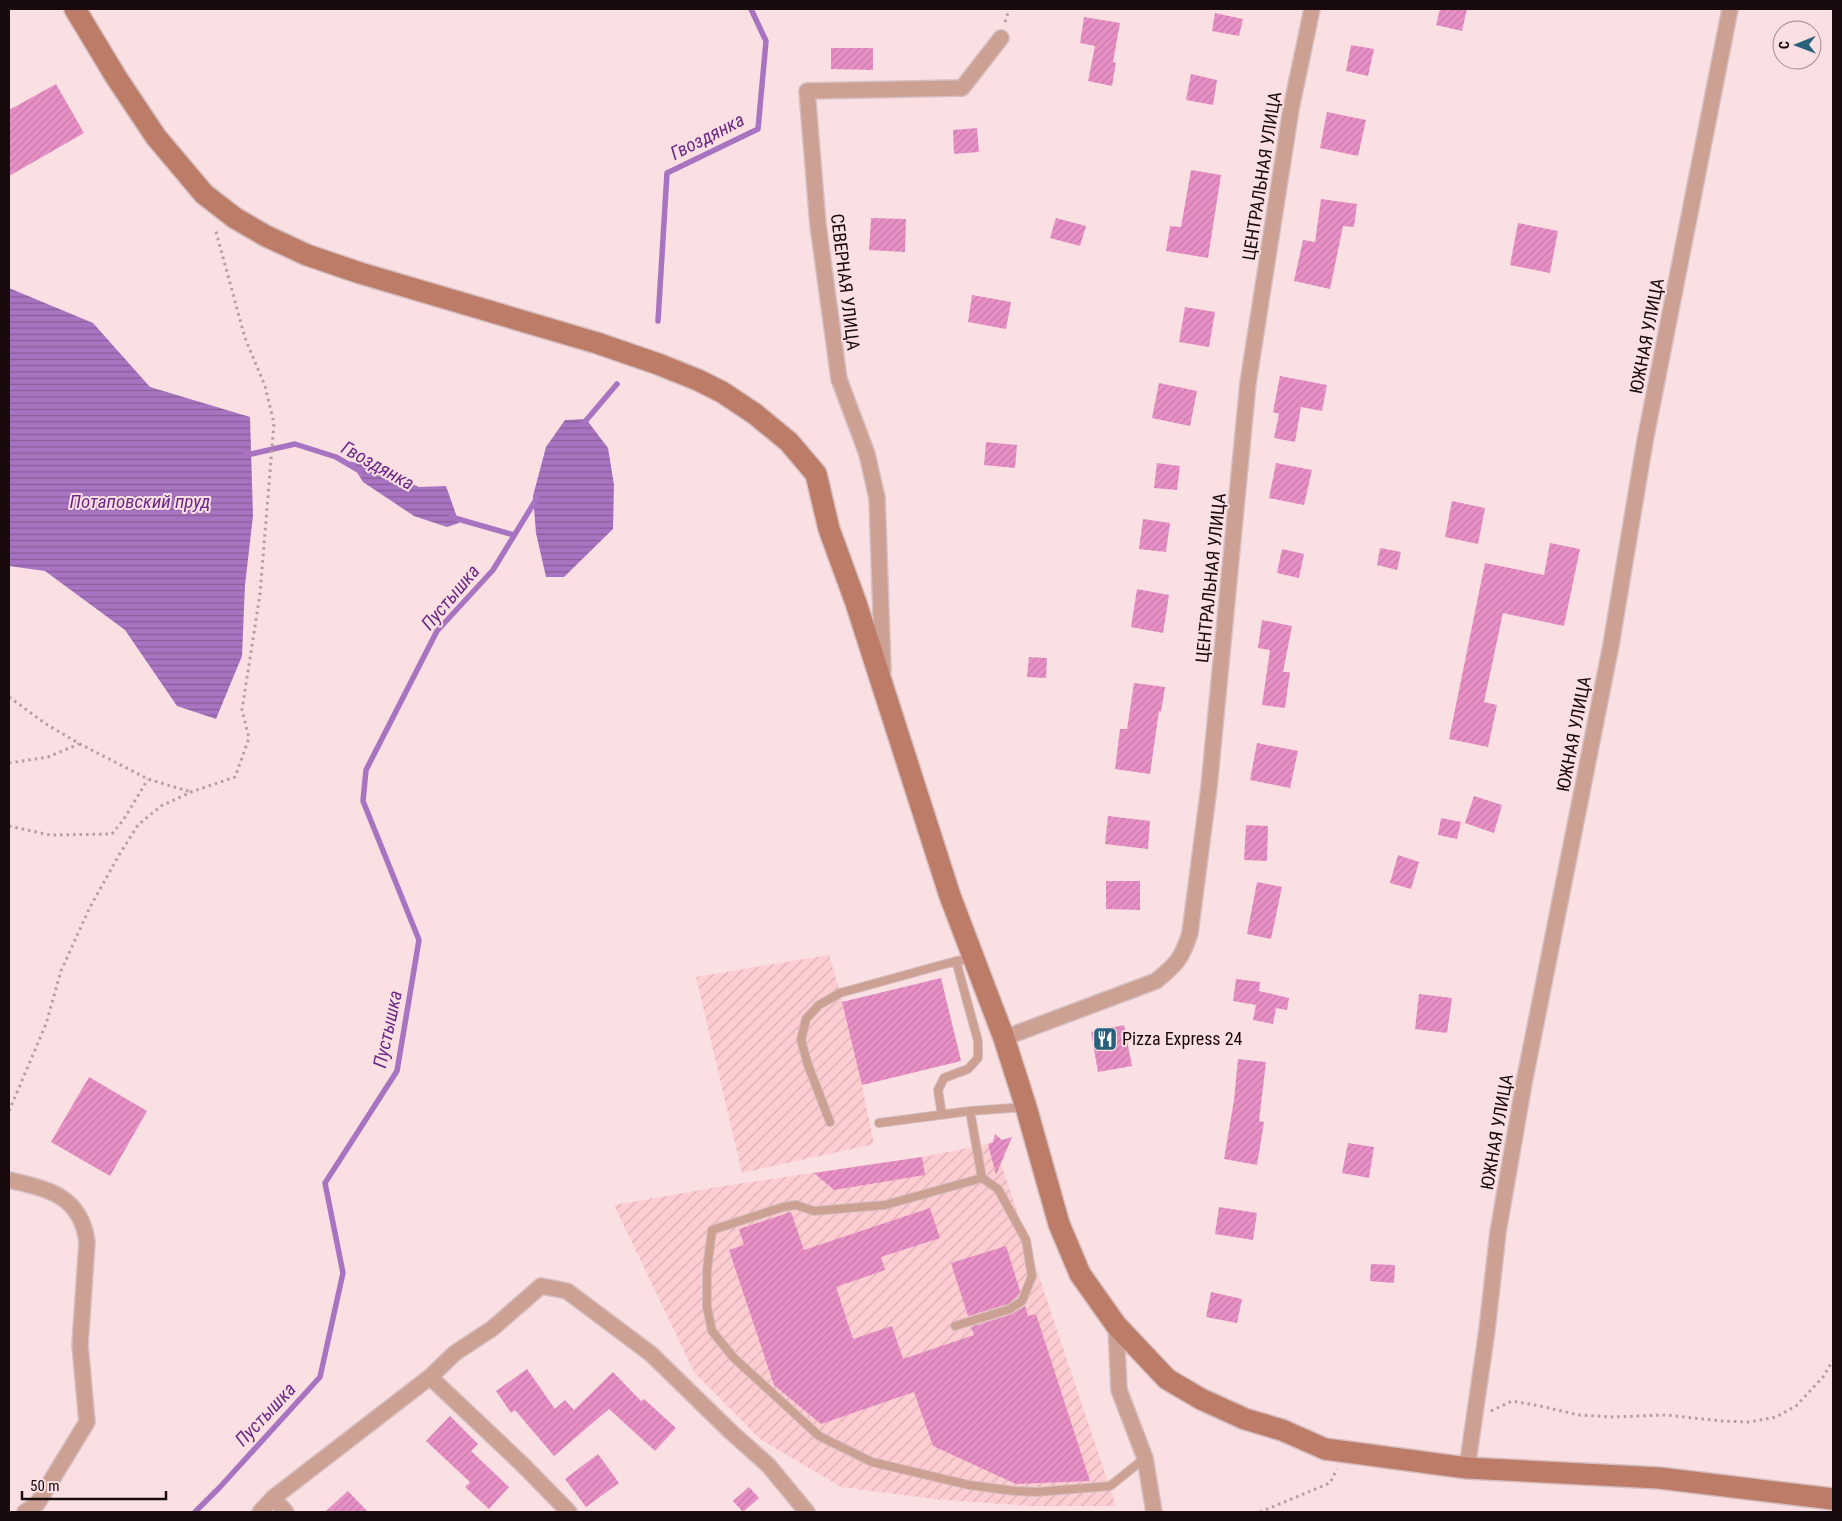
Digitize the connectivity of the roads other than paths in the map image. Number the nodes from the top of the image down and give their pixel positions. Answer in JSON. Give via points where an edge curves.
{"nodes":[{"id":1,"x":75,"y":9,"type":"edge"},
{"id":2,"x":1312,"y":9,"type":"edge"},
{"id":3,"x":1730,"y":9,"type":"edge"},
{"id":4,"x":1001,"y":38,"type":"dead end"},
{"id":5,"x":884,"y":690,"type":"junction"},
{"id":6,"x":965,"y":960,"type":"junction"},
{"id":7,"x":1004,"y":1038,"type":"junction"},
{"id":8,"x":1026,"y":1107,"type":"junction"},
{"id":9,"x":970,"y":1111,"type":"junction"},
{"id":10,"x":942,"y":1115,"type":"junction"},
{"id":11,"x":830,"y":1122,"type":"dead end"},
{"id":12,"x":878,"y":1123,"type":"dead end"},
{"id":13,"x":982,"y":1178,"type":"junction"},
{"id":14,"x":9,"y":1180,"type":"edge"},
{"id":15,"x":1116,"y":1325,"type":"junction"},
{"id":16,"x":955,"y":1326,"type":"dead end"},
{"id":17,"x":430,"y":1378,"type":"junction"},
{"id":18,"x":1145,"y":1458,"type":"junction"},
{"id":19,"x":1466,"y":1468,"type":"junction"},
{"id":20,"x":273,"y":1498,"type":"junction"},
{"id":21,"x":1833,"y":1499,"type":"edge"},
{"id":22,"x":25,"y":1512,"type":"edge"},
{"id":23,"x":260,"y":1512,"type":"edge"},
{"id":24,"x":286,"y":1512,"type":"edge"},
{"id":25,"x":569,"y":1512,"type":"edge"},
{"id":26,"x":807,"y":1512,"type":"edge"},
{"id":27,"x":1154,"y":1512,"type":"edge"}],
"edges":[{"from":1,"to":5,"type":"main road","via":[[156,137],[204,194],[235,218],[306,255],[658,364],[722,392],[756,414],[789,442],[816,474],[829,529]]},
{"from":2,"to":7,"type":"street","name":"ЦЕНТРАЛЬНАЯ УЛИЦА","via":[[1291,109],[1248,383],[1209,787],[1190,932],[1184,953],[1156,981]]},
{"from":3,"to":19,"type":"street","name":"ЮЖНАЯ УЛИЦА","via":[[1645,441],[1611,645],[1522,1092],[1498,1232]]},
{"from":4,"to":5,"type":"street","name":"СЕВЕРНАЯ УЛИЦА","via":[[962,88],[807,91],[818,225],[839,379],[867,454],[877,498]]},
{"from":5,"to":6,"type":"main road","via":[[950,896]]},
{"from":6,"to":7,"type":"main road"},
{"from":6,"to":10,"type":"lane","via":[[978,1058],[968,1068],[944,1078],[938,1090]]},
{"from":6,"to":11,"type":"lane","via":[[840,993],[819,1005],[806,1018],[802,1040]]},
{"from":7,"to":8,"type":"main road"},
{"from":8,"to":9,"type":"lane"},
{"from":8,"to":15,"type":"main road","via":[[1059,1224],[1080,1274]]},
{"from":9,"to":10,"type":"lane"},
{"from":9,"to":13,"type":"lane"},
{"from":10,"to":12,"type":"lane"},
{"from":13,"to":16,"type":"lane","via":[[998,1188],[1026,1240],[1032,1276],[1022,1302],[1010,1309]]},
{"from":13,"to":18,"type":"lane","via":[[885,1205],[814,1211],[796,1205],[783,1207],[712,1230],[707,1307],[712,1332],[734,1358],[819,1436],[872,1462],[969,1485],[1037,1492],[1110,1486]]},
{"from":14,"to":22,"type":"street","via":[[44,1188],[65,1198],[77,1211],[87,1242],[80,1345],[87,1422],[37,1504]]},
{"from":15,"to":18,"type":"street","via":[[1119,1390]]},
{"from":15,"to":19,"type":"main road","via":[[1167,1380],[1245,1419],[1282,1430],[1325,1449]]},
{"from":17,"to":20,"type":"street"},
{"from":17,"to":25,"type":"street"},
{"from":17,"to":26,"type":"street","via":[[455,1353],[493,1328],[541,1286],[567,1291],[651,1354],[768,1465]]},
{"from":18,"to":27,"type":"street"},
{"from":19,"to":21,"type":"main road","via":[[1659,1478]]},
{"from":20,"to":23,"type":"street"},
{"from":20,"to":24,"type":"street"}]}
